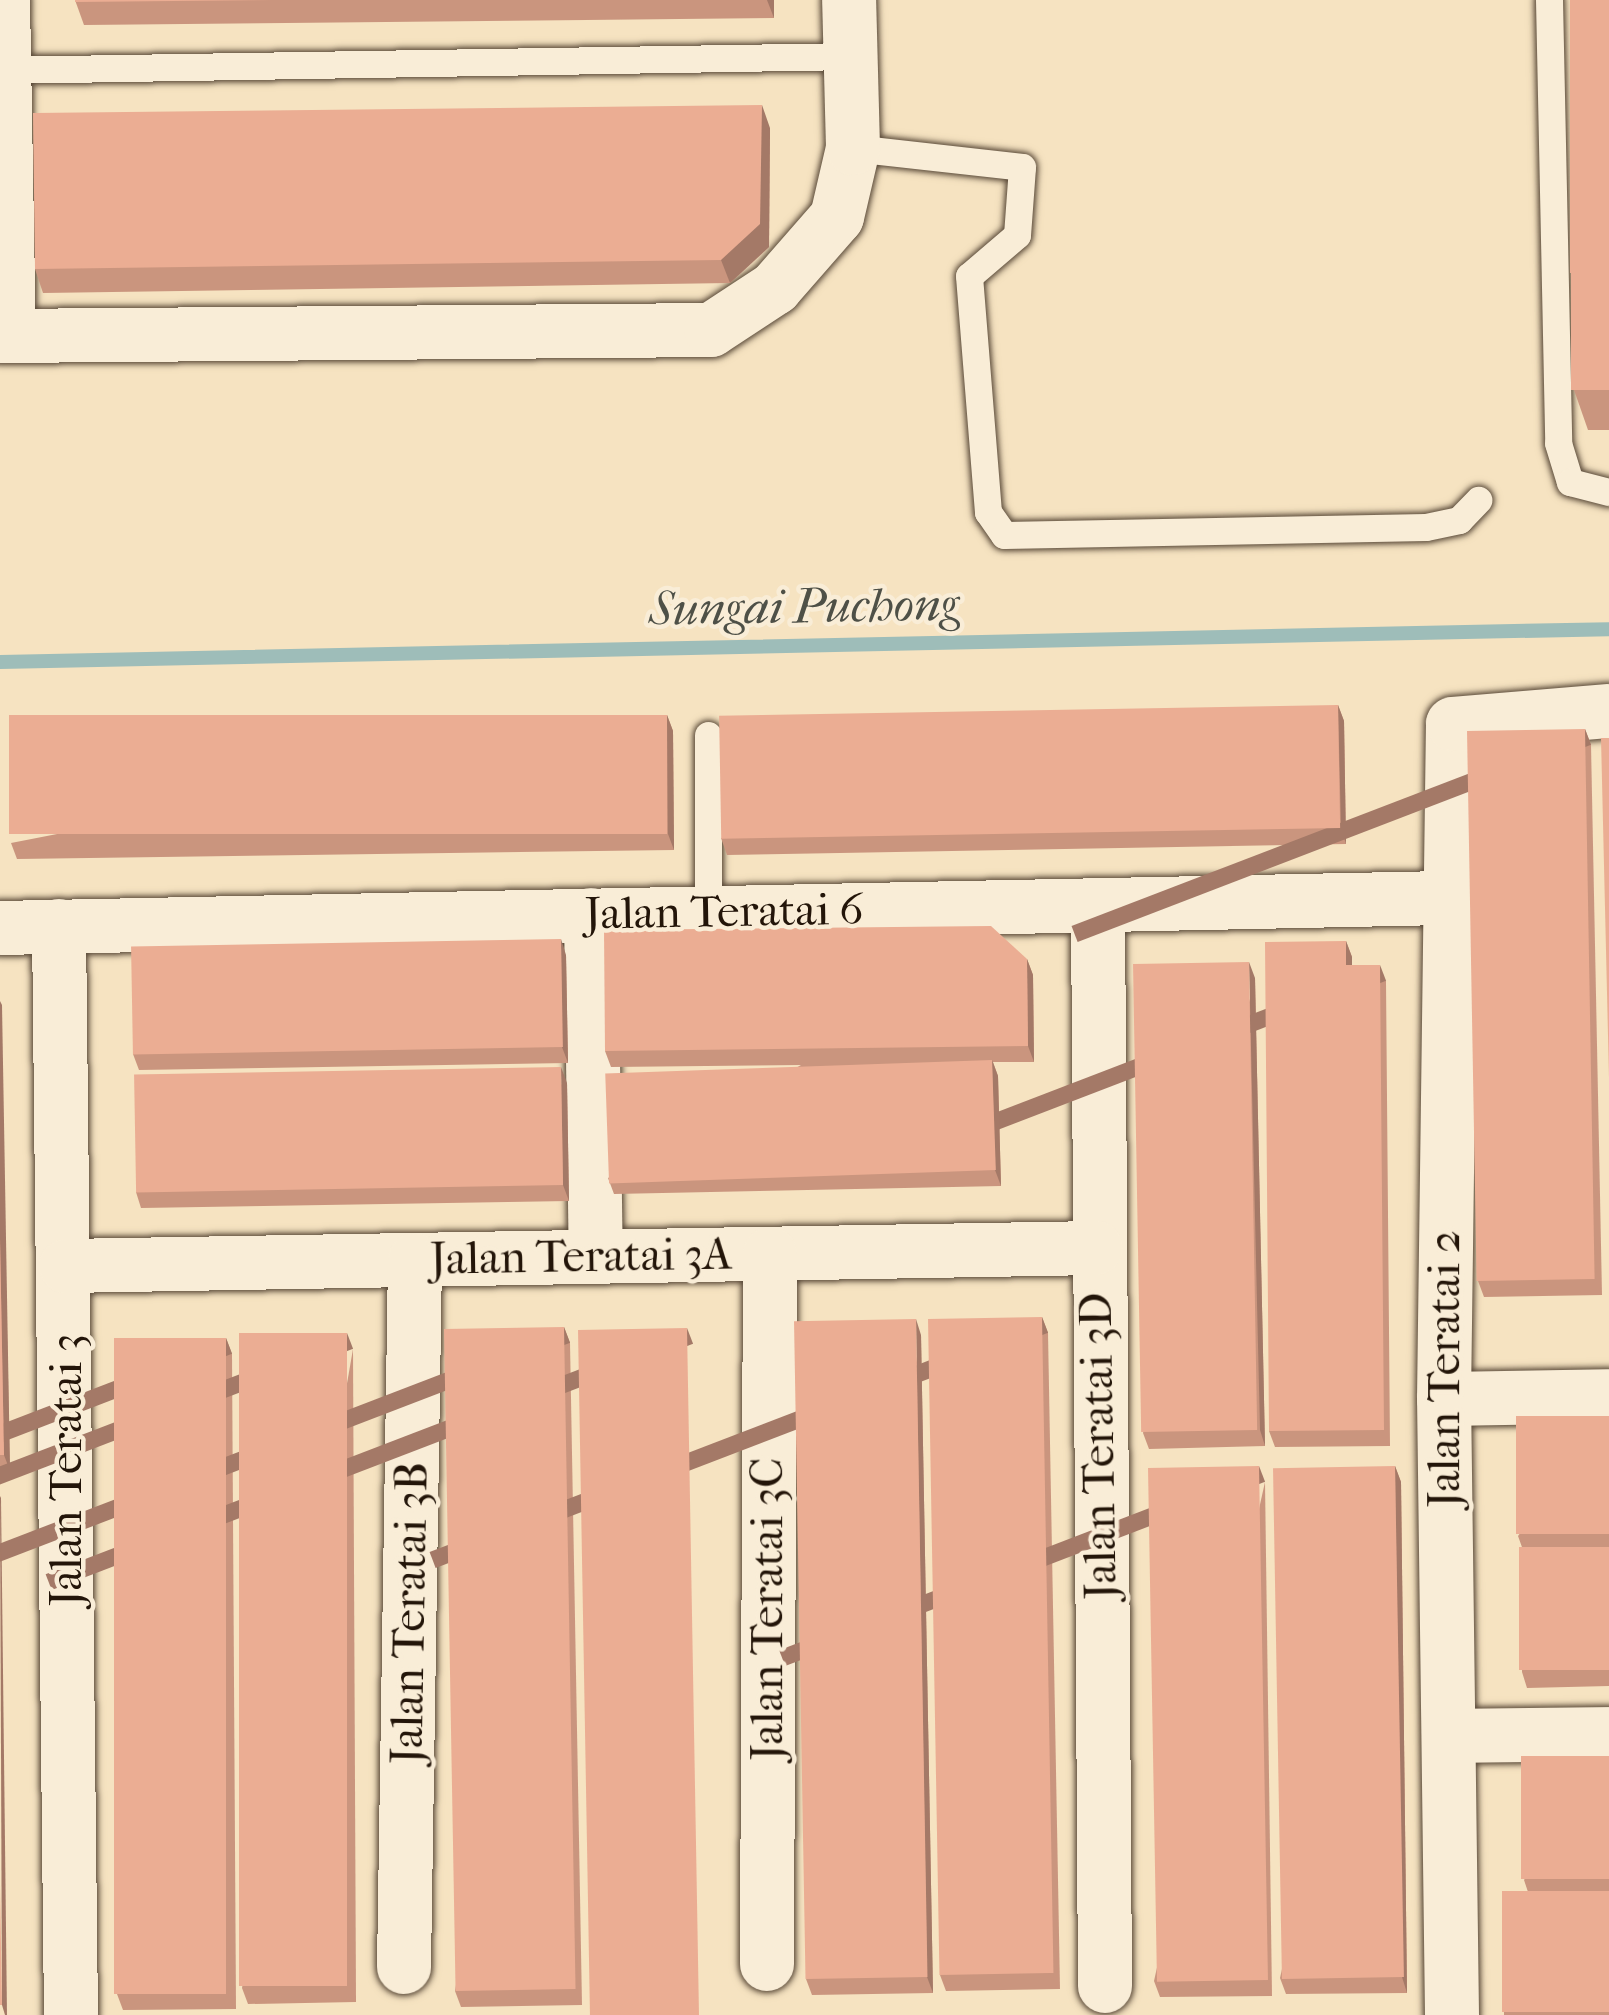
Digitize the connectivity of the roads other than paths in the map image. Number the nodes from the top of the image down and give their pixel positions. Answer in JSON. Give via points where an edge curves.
{"nodes":[{"id":1,"x":3,"y":0,"type":"edge"},
{"id":2,"x":849,"y":0,"type":"edge"},
{"id":3,"x":1550,"y":0,"type":"edge"},
{"id":4,"x":850,"y":56,"type":"junction"},
{"id":5,"x":2,"y":70,"type":"edge"},
{"id":6,"x":853,"y":148,"type":"junction"},
{"id":7,"x":4,"y":336,"type":"edge"},
{"id":8,"x":1609,"y":492,"type":"edge"},
{"id":9,"x":1478,"y":500,"type":"dead end"},
{"id":10,"x":1609,"y":711,"type":"edge"},
{"id":11,"x":709,"y":735,"type":"dead end"},
{"id":12,"x":1448,"y":898,"type":"junction"},
{"id":13,"x":1098,"y":905,"type":"junction"},
{"id":14,"x":708,"y":913,"type":"junction"},
{"id":15,"x":591,"y":915,"type":"junction"},
{"id":16,"x":59,"y":926,"type":"junction"},
{"id":17,"x":0,"y":928,"type":"edge"},
{"id":18,"x":1096,"y":1248,"type":"junction"},
{"id":19,"x":770,"y":1254,"type":"junction"},
{"id":20,"x":596,"y":1257,"type":"junction"},
{"id":21,"x":415,"y":1260,"type":"junction"},
{"id":22,"x":66,"y":1266,"type":"junction"},
{"id":23,"x":1609,"y":1396,"type":"edge"},
{"id":24,"x":1444,"y":1399,"type":"junction"},
{"id":25,"x":1609,"y":1734,"type":"edge"},
{"id":26,"x":1449,"y":1736,"type":"junction"},
{"id":27,"x":767,"y":1964,"type":"dead end"},
{"id":28,"x":404,"y":1967,"type":"dead end"},
{"id":29,"x":1106,"y":1986,"type":"dead end"},
{"id":30,"x":71,"y":2015,"type":"edge"},
{"id":31,"x":1452,"y":2015,"type":"edge"}],
"edges":[{"from":1,"to":5,"type":"street"},
{"from":2,"to":4,"type":"street"},
{"from":3,"to":8,"type":"lane","via":[[1558,443],[1570,482]]},
{"from":4,"to":5,"type":"lane"},
{"from":4,"to":6,"type":"street"},
{"from":5,"to":7,"type":"street"},
{"from":6,"to":7,"type":"street","via":[[836,217],[775,288],[711,330]]},
{"from":6,"to":9,"type":"lane","via":[[1022,167],[1017,235],[969,277],[988,512],[1004,536],[1426,527],[1459,520]]},
{"from":10,"to":12,"type":"street","name":"Jalan Teratai 2","via":[[1453,724]]},
{"from":11,"to":14,"type":"lane"},
{"from":12,"to":13,"type":"street","name":"Jalan Teratai 6"},
{"from":12,"to":24,"type":"street","name":"Jalan Teratai 2"},
{"from":13,"to":14,"type":"street","name":"Jalan Teratai 6"},
{"from":13,"to":18,"type":"street","name":"Jalan Teratai 3D"},
{"from":14,"to":15,"type":"street","name":"Jalan Teratai 6"},
{"from":15,"to":16,"type":"street","name":"Jalan Teratai 6"},
{"from":15,"to":20,"type":"street"},
{"from":16,"to":17,"type":"street","name":"Jalan Teratai 6"},
{"from":16,"to":22,"type":"street","name":"Jalan Teratai 3"},
{"from":18,"to":19,"type":"street","name":"Jalan Teratai 3A"},
{"from":18,"to":29,"type":"street","name":"Jalan Teratai 3D"},
{"from":19,"to":20,"type":"street","name":"Jalan Teratai 3A"},
{"from":19,"to":27,"type":"street","name":"Jalan Teratai 3C"},
{"from":20,"to":21,"type":"street","name":"Jalan Teratai 3A"},
{"from":21,"to":22,"type":"street","name":"Jalan Teratai 3A"},
{"from":21,"to":28,"type":"street","name":"Jalan Teratai 3B"},
{"from":22,"to":30,"type":"street","name":"Jalan Teratai 3"},
{"from":23,"to":24,"type":"street"},
{"from":24,"to":26,"type":"street","name":"Jalan Teratai 2"},
{"from":25,"to":26,"type":"street"},
{"from":26,"to":31,"type":"street","name":"Jalan Teratai 2"}]}
